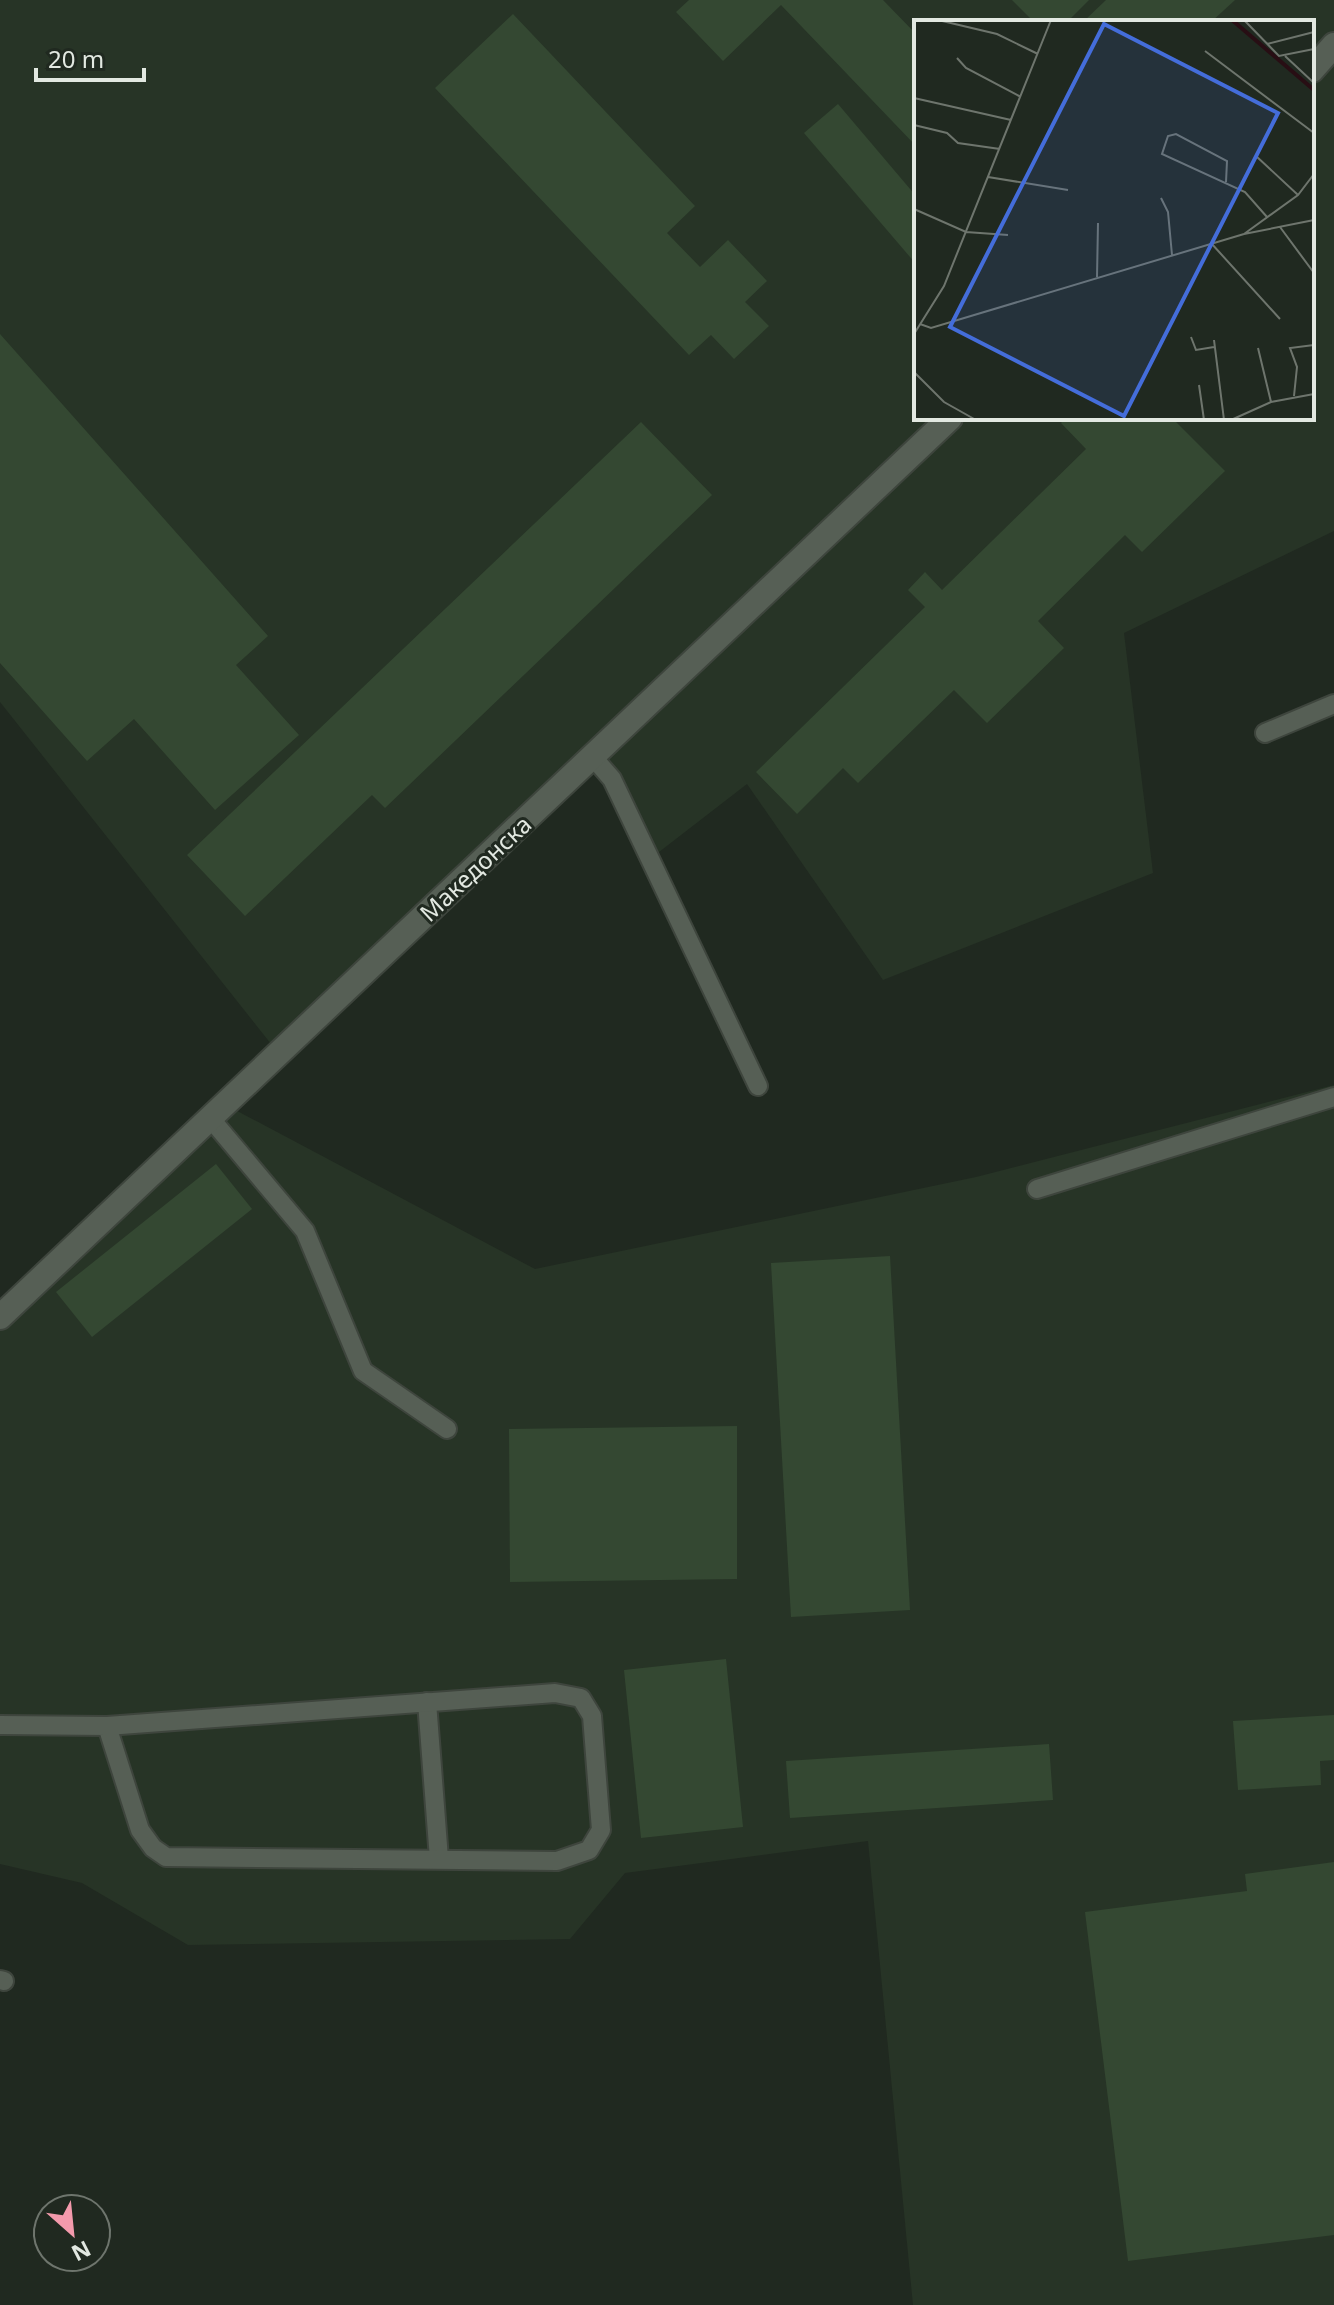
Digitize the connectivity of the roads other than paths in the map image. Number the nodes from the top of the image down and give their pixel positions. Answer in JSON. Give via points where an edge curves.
{"nodes":[{"id":1,"x":1334,"y":45,"type":"edge"},
{"id":2,"x":1314,"y":68,"type":"edge"},
{"id":3,"x":948,"y":420,"type":"edge"},
{"id":4,"x":1334,"y":704,"type":"edge"},
{"id":5,"x":1265,"y":733,"type":"dead end"},
{"id":6,"x":592,"y":756,"type":"junction"},
{"id":7,"x":758,"y":1086,"type":"dead end"},
{"id":8,"x":1334,"y":1097,"type":"edge"},
{"id":9,"x":211,"y":1119,"type":"junction"},
{"id":10,"x":1037,"y":1189,"type":"dead end"},
{"id":11,"x":3,"y":1309,"type":"edge"},
{"id":12,"x":447,"y":1429,"type":"dead end"},
{"id":13,"x":427,"y":1702,"type":"junction"},
{"id":14,"x":0,"y":1725,"type":"edge"},
{"id":15,"x":107,"y":1726,"type":"junction"},
{"id":16,"x":439,"y":1859,"type":"junction"}],
"edges":[{"from":1,"to":2,"type":"street"},
{"from":3,"to":6,"type":"street","name":"Македонска"},
{"from":4,"to":5,"type":"lane"},
{"from":6,"to":7,"type":"lane","via":[[612,779]]},
{"from":6,"to":9,"type":"street","name":"Македонска"},
{"from":8,"to":10,"type":"lane"},
{"from":9,"to":11,"type":"street","name":"Македонска"},
{"from":9,"to":12,"type":"lane","via":[[305,1231],[363,1371]]},
{"from":13,"to":15,"type":"lane"},
{"from":13,"to":16,"type":"lane"},
{"from":13,"to":16,"type":"lane","via":[[555,1693],[581,1698],[592,1716],[600,1816],[601,1830],[589,1850],[557,1861]]},
{"from":14,"to":15,"type":"lane"},
{"from":15,"to":16,"type":"lane","via":[[140,1830],[166,1857]]}]}
